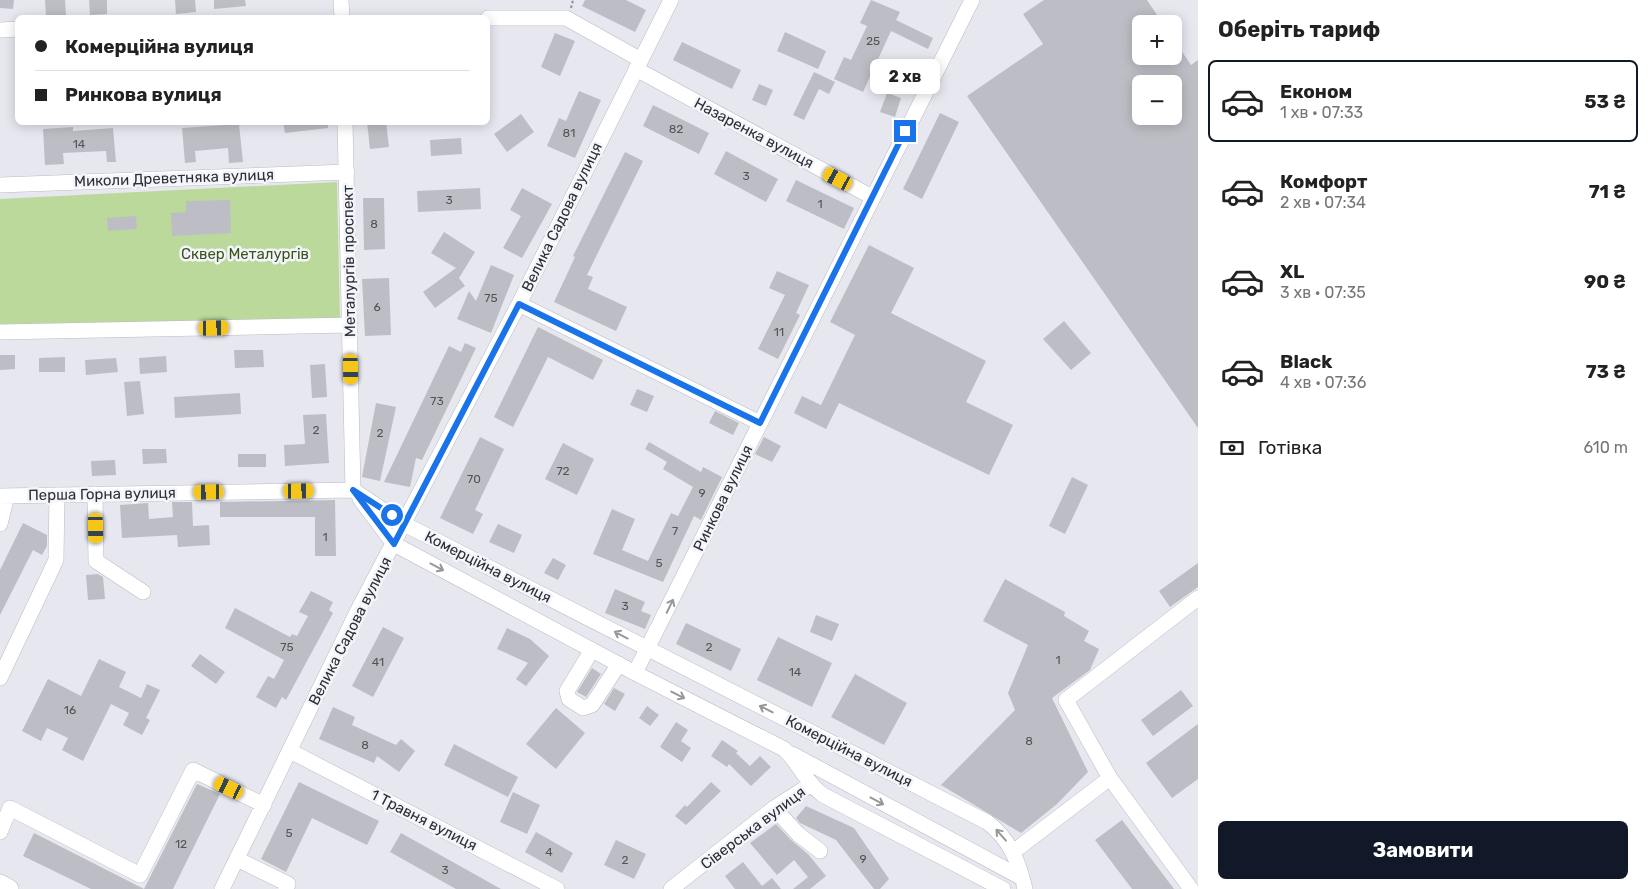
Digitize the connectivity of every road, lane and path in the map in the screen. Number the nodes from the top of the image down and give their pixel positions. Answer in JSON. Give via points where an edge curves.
{"nodes":[{"id":1,"x":341,"y":0,"type":"edge"},
{"id":2,"x":671,"y":0,"type":"edge"},
{"id":3,"x":972,"y":0,"type":"edge"},
{"id":4,"x":342,"y":15,"type":"edge"},
{"id":5,"x":490,"y":18,"type":"edge"},
{"id":6,"x":15,"y":29,"type":"edge"},
{"id":7,"x":0,"y":30,"type":"edge"},
{"id":8,"x":638,"y":65,"type":"junction"},
{"id":9,"x":345,"y":125,"type":"edge"},
{"id":10,"x":347,"y":172,"type":"junction"},
{"id":11,"x":0,"y":185,"type":"edge"},
{"id":12,"x":872,"y":197,"type":"junction"},
{"id":13,"x":519,"y":304,"type":"junction"},
{"id":14,"x":350,"y":326,"type":"junction"},
{"id":15,"x":0,"y":332,"type":"edge"},
{"id":16,"x":760,"y":423,"type":"junction"},
{"id":17,"x":353,"y":490,"type":"junction"},
{"id":18,"x":95,"y":494,"type":"junction"},
{"id":19,"x":57,"y":495,"type":"junction"},
{"id":20,"x":4,"y":496,"type":"edge"},
{"id":21,"x":0,"y":524,"type":"edge"},
{"id":22,"x":404,"y":524,"type":"junction"},
{"id":23,"x":394,"y":544,"type":"junction"},
{"id":24,"x":143,"y":592,"type":"dead end"},
{"id":25,"x":1198,"y":598,"type":"edge"},
{"id":26,"x":587,"y":616,"type":"junction"},
{"id":27,"x":575,"y":640,"type":"junction"},
{"id":28,"x":648,"y":649,"type":"junction"},
{"id":29,"x":592,"y":650,"type":"junction"},
{"id":30,"x":619,"y":664,"type":"junction"},
{"id":31,"x":635,"y":673,"type":"junction"},
{"id":32,"x":0,"y":678,"type":"edge"},
{"id":33,"x":784,"y":749,"type":"junction"},
{"id":34,"x":290,"y":751,"type":"junction"},
{"id":35,"x":1110,"y":778,"type":"junction"},
{"id":36,"x":810,"y":785,"type":"junction"},
{"id":37,"x":264,"y":805,"type":"junction"},
{"id":38,"x":5,"y":806,"type":"edge"},
{"id":39,"x":774,"y":808,"type":"junction"},
{"id":40,"x":0,"y":832,"type":"edge"},
{"id":41,"x":820,"y":851,"type":"dead end"},
{"id":42,"x":1013,"y":852,"type":"junction"},
{"id":43,"x":237,"y":859,"type":"junction"},
{"id":44,"x":0,"y":884,"type":"edge"},
{"id":45,"x":1023,"y":884,"type":"edge"},
{"id":46,"x":9,"y":889,"type":"edge"},
{"id":47,"x":222,"y":889,"type":"edge"},
{"id":48,"x":286,"y":889,"type":"edge"},
{"id":49,"x":557,"y":889,"type":"edge"},
{"id":50,"x":672,"y":889,"type":"edge"},
{"id":51,"x":1002,"y":889,"type":"edge"},
{"id":52,"x":1191,"y":889,"type":"edge"}],
"edges":[{"from":1,"to":4,"type":"street"},
{"from":2,"to":8,"type":"street","name":"Велика Садова вулиця"},
{"from":3,"to":12,"type":"street","name":"Ринкова вулиця"},
{"from":5,"to":8,"type":"street","name":"Назаренка вулиця","via":[[566,18]]},
{"from":6,"to":7,"type":"street"},
{"from":8,"to":12,"type":"street","name":"Назаренка вулиця"},
{"from":8,"to":13,"type":"street","name":"Велика Садова вулиця"},
{"from":9,"to":10,"type":"street","name":"Металургів проспект"},
{"from":10,"to":11,"type":"street","name":"Миколи Древетняка вулиця"},
{"from":10,"to":14,"type":"street","name":"Металургів проспект"},
{"from":12,"to":16,"type":"street","name":"Ринкова вулиця"},
{"from":13,"to":16,"type":"street"},
{"from":13,"to":22,"type":"street","name":"Велика Садова вулиця"},
{"from":14,"to":15,"type":"street"},
{"from":14,"to":17,"type":"street","name":"Металургів проспект"},
{"from":28,"to":16,"type":"street","name":"Ринкова вулиця","one_way":true},
{"from":17,"to":18,"type":"street","name":"Перша Горна вулиця"},
{"from":17,"to":22,"type":"street","name":"Комерційна вулиця"},
{"from":17,"to":23,"type":"street","name":"Комерційна вулиця"},
{"from":18,"to":19,"type":"street","name":"Перша Горна вулиця"},
{"from":18,"to":24,"type":"street","via":[[96,561]]},
{"from":19,"to":20,"type":"street","name":"Перша Горна вулиця"},
{"from":19,"to":32,"type":"street","via":[[56,560]]},
{"from":20,"to":21,"type":"street"},
{"from":22,"to":23,"type":"street","name":"Велика Садова вулиця"},
{"from":22,"to":26,"type":"street","name":"Комерційна вулиця"},
{"from":23,"to":27,"type":"street","name":"Комерційна вулиця","one_way":true},
{"from":23,"to":34,"type":"street","name":"Велика Садова вулиця","via":[[358,610]]},
{"from":25,"to":35,"type":"street","via":[[1066,700]]},
{"from":26,"to":27,"type":"street"},
{"from":28,"to":26,"type":"street","name":"Комерційна вулиця","one_way":true},
{"from":27,"to":29,"type":"street","name":"Комерційна вулиця"},
{"from":28,"to":31,"type":"street","name":"Ринкова вулиця"},
{"from":42,"to":28,"type":"street","name":"Комерційна вулиця","one_way":true,"via":[[997,829],[974,814]]},
{"from":29,"to":30,"type":"street","name":"Комерційна вулиця"},
{"from":29,"to":30,"type":"street","via":[[567,691],[568,699],[583,708],[592,705]]},
{"from":30,"to":31,"type":"street","name":"Комерційна вулиця"},
{"from":31,"to":33,"type":"street","name":"Комерційна вулиця","one_way":true},
{"from":33,"to":36,"type":"street","name":"Комерційна вулиця"},
{"from":33,"to":45,"type":"street","one_way":true},
{"from":34,"to":37,"type":"street","name":"Велика Садова вулиця"},
{"from":34,"to":49,"type":"street","name":"1 Травня вулиця"},
{"from":35,"to":42,"type":"street"},
{"from":35,"to":52,"type":"street"},
{"from":36,"to":39,"type":"street","name":"Сіверська вулиця"},
{"from":36,"to":51,"type":"street","name":"Комерційна вулиця","via":[[829,799]]},
{"from":37,"to":38,"type":"street","via":[[193,770],[140,875]]},
{"from":37,"to":43,"type":"street","name":"Велика Садова вулиця"},
{"from":38,"to":40,"type":"street"},
{"from":39,"to":41,"type":"street","via":[[798,834]]},
{"from":39,"to":50,"type":"street","name":"Сіверська вулиця"},
{"from":42,"to":45,"type":"street","name":"Комерційна вулиця"},
{"from":43,"to":47,"type":"street","name":"Велика Садова вулиця"},
{"from":43,"to":48,"type":"street","via":[[288,884]]},
{"from":44,"to":46,"type":"main road"}]}
